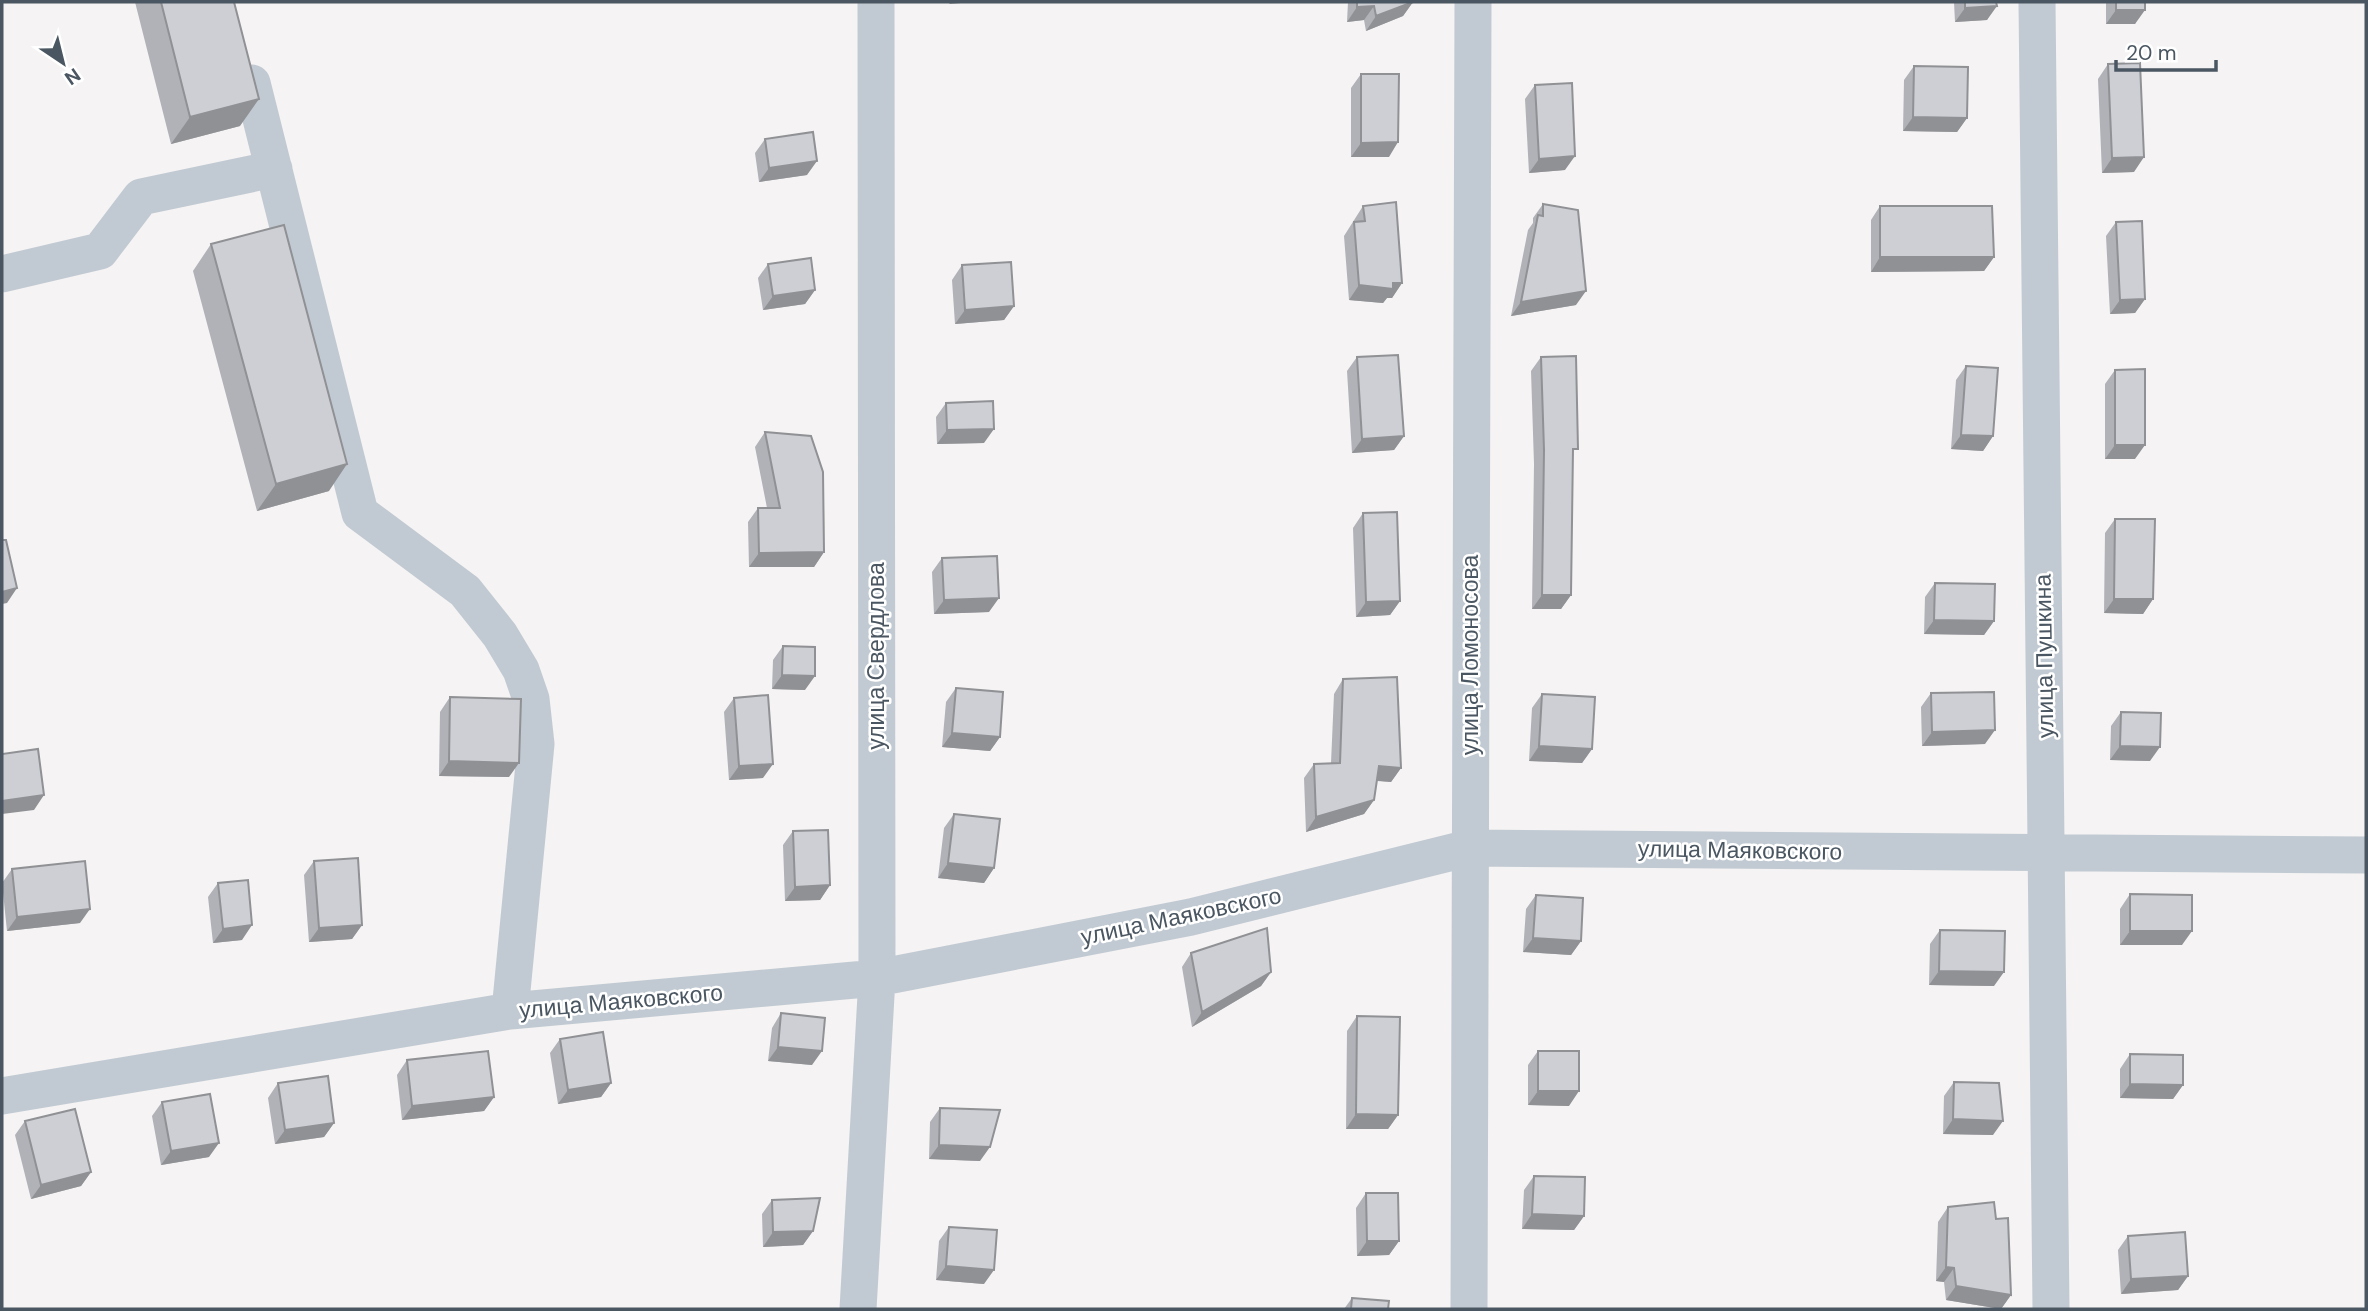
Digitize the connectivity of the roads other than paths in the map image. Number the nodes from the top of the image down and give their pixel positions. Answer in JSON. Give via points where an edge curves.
{"nodes":[{"id":1,"x":876,"y":2,"type":"edge"},
{"id":2,"x":1473,"y":2,"type":"edge"},
{"id":3,"x":2037,"y":2,"type":"edge"},
{"id":4,"x":252,"y":83,"type":"edge"},
{"id":5,"x":274,"y":169,"type":"junction"},
{"id":6,"x":2,"y":274,"type":"edge"},
{"id":7,"x":1469,"y":848,"type":"junction"},
{"id":8,"x":2046,"y":853,"type":"junction"},
{"id":9,"x":2366,"y":855,"type":"edge"},
{"id":10,"x":877,"y":978,"type":"junction"},
{"id":11,"x":510,"y":1011,"type":"junction"},
{"id":12,"x":2,"y":1096,"type":"edge"},
{"id":13,"x":858,"y":1309,"type":"edge"},
{"id":14,"x":1469,"y":1309,"type":"edge"},
{"id":15,"x":2051,"y":1309,"type":"edge"}],
"edges":[{"from":1,"to":10,"type":"street","name":"улица Свердлова"},
{"from":2,"to":7,"type":"street","name":"улица Ломоносова"},
{"from":3,"to":8,"type":"street","name":"улица Пушкина"},
{"from":4,"to":5,"type":"street"},
{"from":5,"to":6,"type":"street","via":[[141,197],[100,251]]},
{"from":5,"to":11,"type":"street","via":[[360,513],[465,592],[500,635],[521,670],[531,699],[536,744]]},
{"from":7,"to":8,"type":"street","name":"улица Маяковского"},
{"from":7,"to":10,"type":"street","name":"улица Маяковского","via":[[1191,917]]},
{"from":7,"to":14,"type":"street","name":"улица Ломоносова"},
{"from":8,"to":9,"type":"street","name":"улица Маяковского"},
{"from":8,"to":15,"type":"street","name":"улица Пушкина"},
{"from":10,"to":11,"type":"street","name":"улица Маяковского"},
{"from":10,"to":13,"type":"street","name":"улица Свердлова"},
{"from":11,"to":12,"type":"street","name":"улица Маяковского"}]}
